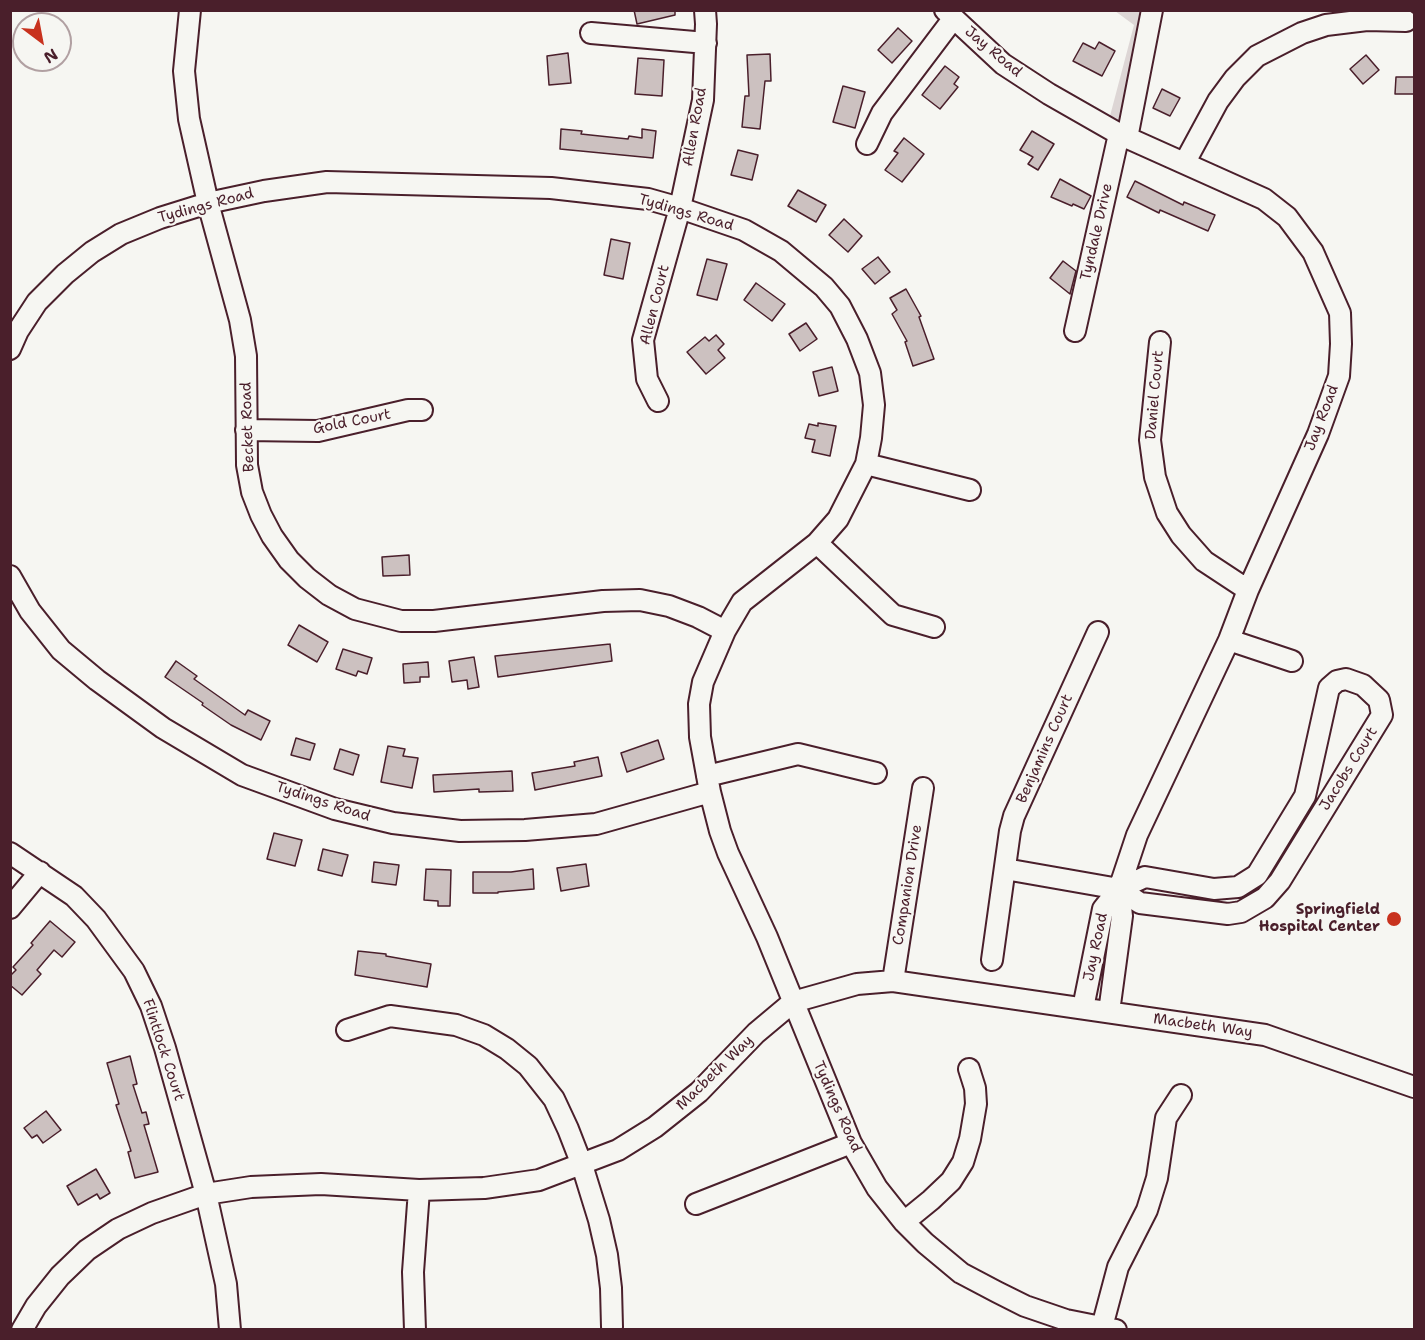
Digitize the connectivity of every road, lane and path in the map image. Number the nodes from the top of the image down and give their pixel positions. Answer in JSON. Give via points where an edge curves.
{"nodes":[{"id":1,"x":190,"y":10,"type":"edge"},
{"id":2,"x":705,"y":10,"type":"edge"},
{"id":3,"x":1152,"y":10,"type":"edge"},
{"id":4,"x":949,"y":15,"type":"edge"},
{"id":5,"x":1406,"y":21,"type":"dead end"},
{"id":6,"x":591,"y":33,"type":"dead end"},
{"id":7,"x":705,"y":44,"type":"junction"},
{"id":8,"x":1123,"y":136,"type":"junction"},
{"id":9,"x":867,"y":144,"type":"dead end"},
{"id":10,"x":1185,"y":162,"type":"junction"},
{"id":11,"x":208,"y":203,"type":"junction"},
{"id":12,"x":680,"y":208,"type":"junction"},
{"id":13,"x":1075,"y":331,"type":"dead end"},
{"id":14,"x":1160,"y":342,"type":"dead end"},
{"id":15,"x":10,"y":349,"type":"edge"},
{"id":16,"x":658,"y":401,"type":"dead end"},
{"id":17,"x":422,"y":410,"type":"dead end"},
{"id":18,"x":246,"y":430,"type":"junction"},
{"id":19,"x":866,"y":464,"type":"junction"},
{"id":20,"x":970,"y":490,"type":"dead end"},
{"id":21,"x":817,"y":543,"type":"junction"},
{"id":22,"x":10,"y":576,"type":"edge"},
{"id":23,"x":1248,"y":590,"type":"junction"},
{"id":24,"x":934,"y":627,"type":"dead end"},
{"id":25,"x":724,"y":631,"type":"junction"},
{"id":26,"x":1098,"y":632,"type":"dead end"},
{"id":27,"x":1229,"y":640,"type":"junction"},
{"id":28,"x":1292,"y":660,"type":"dead end"},
{"id":29,"x":876,"y":773,"type":"dead end"},
{"id":30,"x":709,"y":784,"type":"junction"},
{"id":31,"x":923,"y":788,"type":"dead end"},
{"id":32,"x":1291,"y":820,"type":"junction"},
{"id":33,"x":1310,"y":833,"type":"junction"},
{"id":34,"x":10,"y":853,"type":"edge"},
{"id":35,"x":1005,"y":869,"type":"junction"},
{"id":36,"x":40,"y":872,"type":"junction"},
{"id":37,"x":1119,"y":889,"type":"junction"},
{"id":38,"x":10,"y":908,"type":"edge"},
{"id":39,"x":992,"y":960,"type":"dead end"},
{"id":40,"x":893,"y":981,"type":"junction"},
{"id":41,"x":793,"y":1002,"type":"junction"},
{"id":42,"x":1083,"y":1008,"type":"junction"},
{"id":43,"x":1109,"y":1012,"type":"junction"},
{"id":44,"x":347,"y":1030,"type":"dead end"},
{"id":45,"x":969,"y":1069,"type":"dead end"},
{"id":46,"x":1414,"y":1087,"type":"edge"},
{"id":47,"x":1181,"y":1095,"type":"dead end"},
{"id":48,"x":850,"y":1143,"type":"junction"},
{"id":49,"x":582,"y":1165,"type":"junction"},
{"id":50,"x":419,"y":1190,"type":"junction"},
{"id":51,"x":206,"y":1194,"type":"junction"},
{"id":52,"x":696,"y":1203,"type":"dead end"},
{"id":53,"x":904,"y":1222,"type":"junction"},
{"id":54,"x":612,"y":1327,"type":"dead end"},
{"id":55,"x":1109,"y":1328,"type":"edge"},
{"id":56,"x":22,"y":1329,"type":"edge"},
{"id":57,"x":230,"y":1329,"type":"edge"},
{"id":58,"x":415,"y":1329,"type":"edge"}],
"edges":[{"from":1,"to":11,"type":"street","name":"Becket Road","via":[[184,70],[189,119]]},
{"from":2,"to":7,"type":"street","name":"Allen Road"},
{"from":3,"to":8,"type":"street","name":"Tyndale Drive"},
{"from":4,"to":8,"type":"street","name":"Jay Road","via":[[1003,64]]},
{"from":4,"to":9,"type":"street","via":[[882,113]]},
{"from":5,"to":10,"type":"street","via":[[1326,25],[1257,56],[1218,101]]},
{"from":6,"to":7,"type":"street"},
{"from":7,"to":12,"type":"street","name":"Allen Road","via":[[703,100]]},
{"from":8,"to":10,"type":"street","name":"Jay Road"},
{"from":8,"to":13,"type":"street","name":"Tyndale Drive"},
{"from":10,"to":23,"type":"street","name":"Jay Road","via":[[1264,200],[1287,218],[1313,252],[1340,313],[1339,376],[1318,434]]},
{"from":11,"to":12,"type":"street","name":"Tydings Road","via":[[327,182],[360,182],[551,188],[637,198]]},
{"from":11,"to":15,"type":"street","name":"Tydings Road","via":[[121,234],[92,252],[37,302]]},
{"from":11,"to":18,"type":"street","name":"Becket Road","via":[[240,320],[246,356]]},
{"from":12,"to":16,"type":"street","name":"Allen Court","via":[[643,340],[647,379]]},
{"from":12,"to":19,"type":"street","name":"Tydings Road","via":[[744,230],[781,251],[840,306],[870,373],[874,405]]},
{"from":14,"to":23,"type":"street","name":"Daniel Court","via":[[1150,440],[1155,477],[1167,513],[1204,561]]},
{"from":17,"to":18,"type":"street","name":"Gold Court","via":[[318,431]]},
{"from":18,"to":25,"type":"street","name":"Becket Road","via":[[252,492],[272,536],[307,578],[355,609],[401,621],[434,621],[640,600],[669,606]]},
{"from":19,"to":20,"type":"street"},
{"from":19,"to":21,"type":"street","name":"Tydings Road","via":[[838,519]]},
{"from":21,"to":24,"type":"street","via":[[892,615]]},
{"from":21,"to":25,"type":"street","name":"Tydings Road","via":[[742,602]]},
{"from":22,"to":30,"type":"street","name":"Tydings Road","via":[[30,611],[62,650],[163,728],[242,775],[335,809],[393,824],[460,831],[525,830],[596,824]]},
{"from":23,"to":27,"type":"street","name":"Jay Road"},
{"from":25,"to":30,"type":"street","name":"Tydings Road","via":[[699,704],[700,737]]},
{"from":26,"to":35,"type":"street","name":"Benjamins Court","via":[[1014,816]]},
{"from":27,"to":28,"type":"street"},
{"from":27,"to":37,"type":"street","name":"Jay Road","via":[[1137,835]]},
{"from":29,"to":30,"type":"street","via":[[798,754]]},
{"from":30,"to":41,"type":"street","name":"Tydings Road","via":[[728,853]]},
{"from":31,"to":40,"type":"street","name":"Companion Drive"},
{"from":32,"to":33,"type":"street"},
{"from":32,"to":33,"type":"street","name":"Jacobs Court","via":[[1305,796],[1329,688],[1346,679],[1363,685],[1379,700],[1382,715]]},
{"from":32,"to":37,"type":"street","name":"Jacobs Court","via":[[1257,875],[1238,887],[1214,890],[1145,877]]},
{"from":33,"to":37,"type":"street","name":"Jacobs Court","via":[[1266,898],[1241,912],[1228,914],[1140,903]]},
{"from":34,"to":36,"type":"street","name":"Flintlock Court"},
{"from":35,"to":37,"type":"street"},
{"from":35,"to":39,"type":"street","name":"Benjamins Court"},
{"from":36,"to":38,"type":"street"},
{"from":36,"to":51,"type":"street","name":"Flintlock Court","via":[[74,896],[134,970],[165,1048]]},
{"from":37,"to":42,"type":"street","name":"Jay Road","via":[[1103,909]]},
{"from":37,"to":43,"type":"street","name":"Jay Road","via":[[1122,916]]},
{"from":40,"to":41,"type":"street","name":"Macbeth Way","via":[[857,984]]},
{"from":40,"to":42,"type":"street","name":"Macbeth Way"},
{"from":41,"to":48,"type":"street","name":"Tydings Road"},
{"from":41,"to":49,"type":"street","name":"Macbeth Way","via":[[756,1033],[699,1092],[655,1127],[618,1150]]},
{"from":42,"to":43,"type":"street","name":"Macbeth Way"},
{"from":43,"to":46,"type":"street","name":"Macbeth Way","via":[[1265,1035]]},
{"from":44,"to":49,"type":"street","via":[[390,1016],[456,1025],[484,1035],[514,1054],[542,1083],[554,1099]]},
{"from":45,"to":53,"type":"street","via":[[976,1104],[963,1162],[951,1180]]},
{"from":47,"to":55,"type":"street","via":[[1166,1118],[1147,1210],[1118,1267]]},
{"from":48,"to":52,"type":"street"},
{"from":48,"to":53,"type":"street","name":"Tydings Road","via":[[877,1188]]},
{"from":49,"to":50,"type":"street","name":"Macbeth Way","via":[[539,1180],[484,1188]]},
{"from":49,"to":54,"type":"street","via":[[607,1255]]},
{"from":50,"to":51,"type":"street","name":"Macbeth Way","via":[[321,1184],[251,1186]]},
{"from":50,"to":58,"type":"street","via":[[413,1272]]},
{"from":51,"to":56,"type":"street","name":"Macbeth Way","via":[[152,1213],[87,1250],[60,1276]]},
{"from":51,"to":57,"type":"street","name":"Flintlock Court","via":[[226,1284]]},
{"from":53,"to":55,"type":"street","name":"Tydings Road","via":[[961,1273],[997,1292],[1066,1320]]}]}
